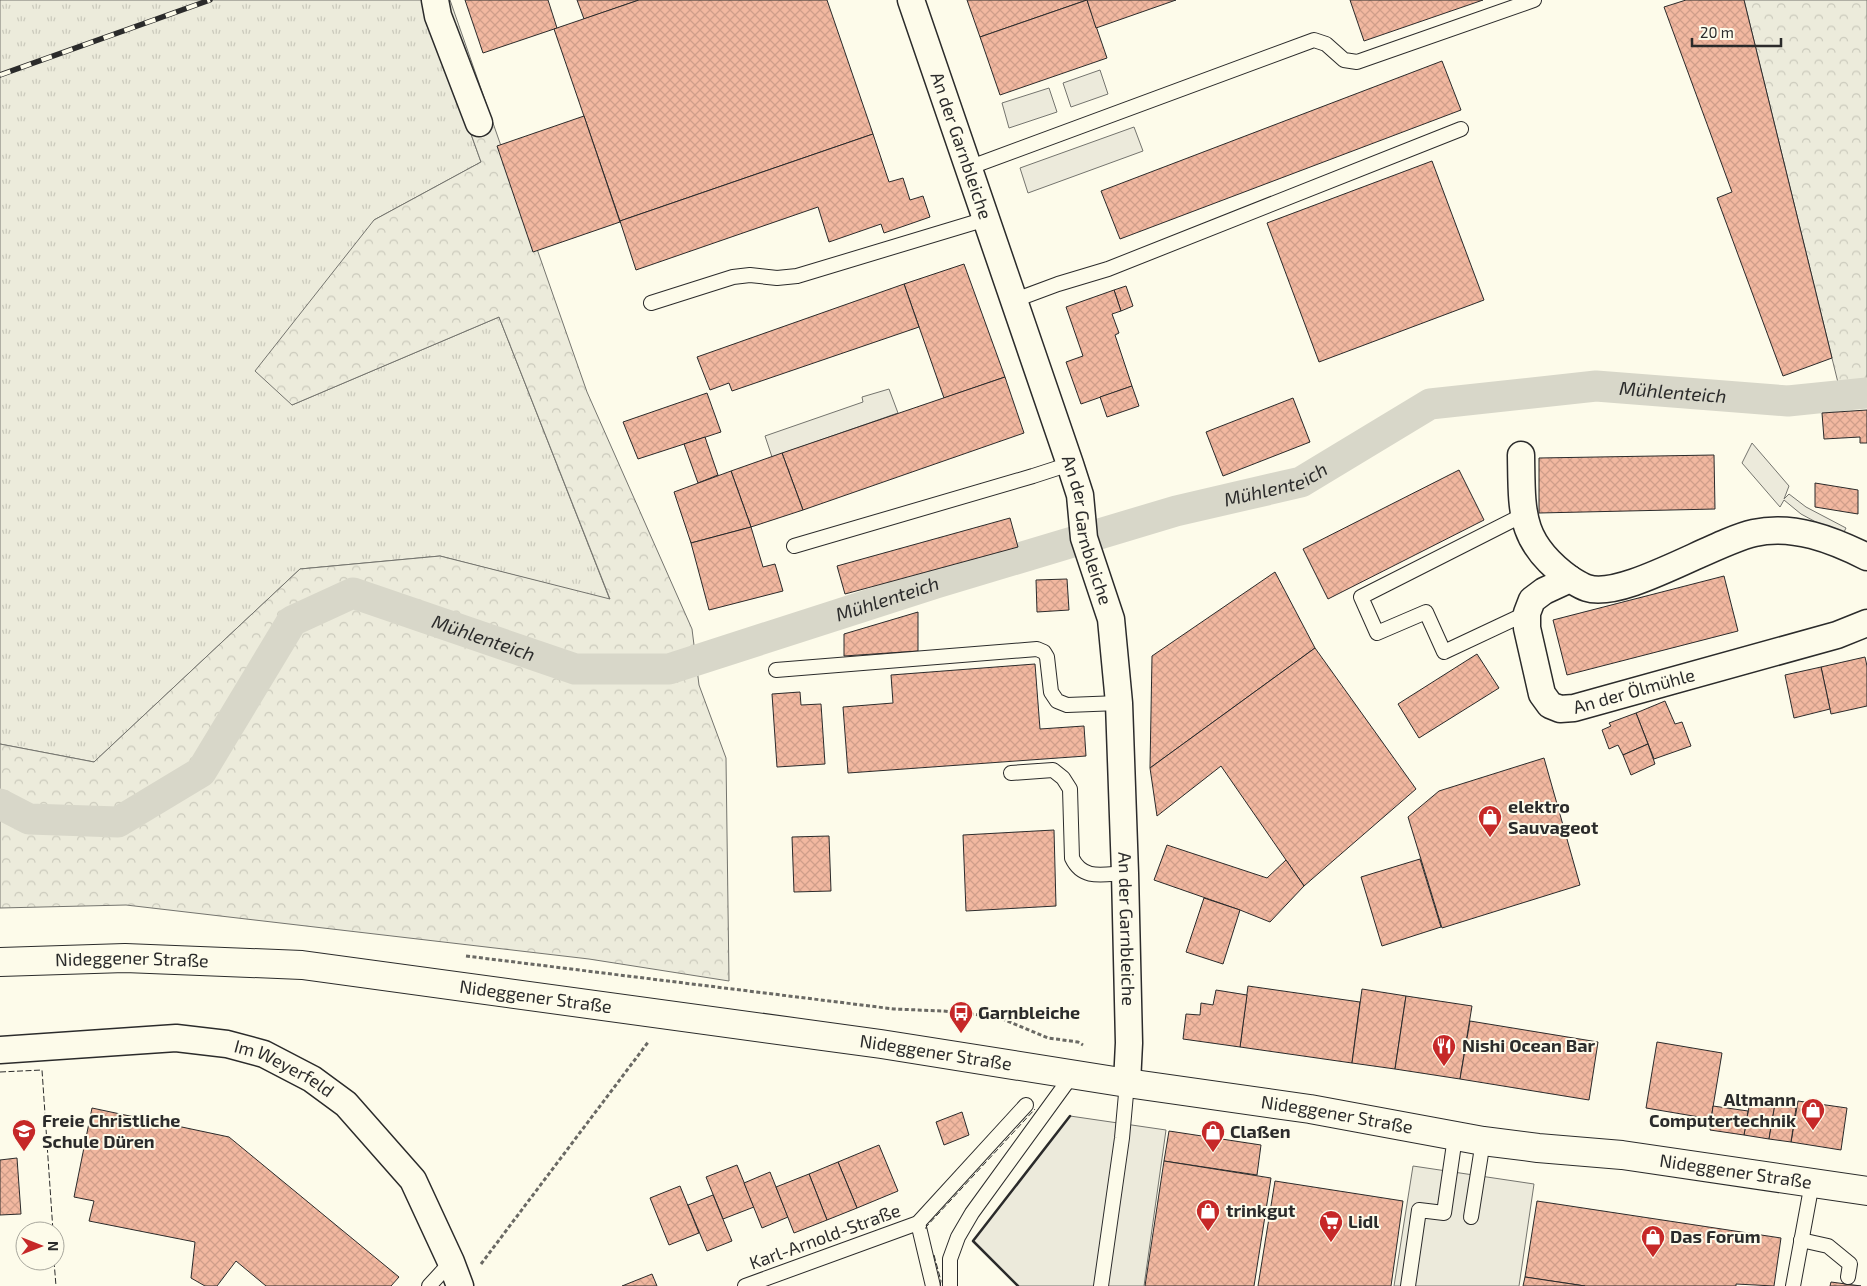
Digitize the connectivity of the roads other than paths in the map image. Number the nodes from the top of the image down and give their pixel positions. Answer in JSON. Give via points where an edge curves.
{"nodes":[{"id":1,"x":435,"y":0,"type":"edge"},
{"id":2,"x":911,"y":0,"type":"edge"},
{"id":3,"x":1534,"y":0,"type":"edge"},
{"id":4,"x":480,"y":123,"type":"dead end"},
{"id":5,"x":1461,"y":130,"type":"dead end"},
{"id":6,"x":968,"y":168,"type":"junction"},
{"id":7,"x":986,"y":219,"type":"junction"},
{"id":8,"x":1015,"y":300,"type":"junction"},
{"id":9,"x":651,"y":303,"type":"dead end"},
{"id":10,"x":1521,"y":455,"type":"dead end"},
{"id":11,"x":1070,"y":464,"type":"junction"},
{"id":12,"x":1525,"y":514,"type":"junction"},
{"id":13,"x":794,"y":546,"type":"dead end"},
{"id":14,"x":1867,"y":557,"type":"edge"},
{"id":15,"x":1570,"y":579,"type":"junction"},
{"id":16,"x":1526,"y":613,"type":"junction"},
{"id":17,"x":1867,"y":623,"type":"edge"},
{"id":18,"x":776,"y":670,"type":"dead end"},
{"id":19,"x":1118,"y":703,"type":"junction"},
{"id":20,"x":1011,"y":772,"type":"dead end"},
{"id":21,"x":1126,"y":873,"type":"junction"},
{"id":22,"x":0,"y":962,"type":"edge"},
{"id":23,"x":0,"y":1050,"type":"edge"},
{"id":24,"x":1073,"y":1074,"type":"junction"},
{"id":25,"x":1127,"y":1083,"type":"junction"},
{"id":26,"x":1026,"y":1105,"type":"dead end"},
{"id":27,"x":1455,"y":1137,"type":"junction"},
{"id":28,"x":1483,"y":1141,"type":"junction"},
{"id":29,"x":1812,"y":1183,"type":"junction"},
{"id":30,"x":1867,"y":1191,"type":"edge"},
{"id":31,"x":1471,"y":1217,"type":"dead end"},
{"id":32,"x":918,"y":1222,"type":"junction"},
{"id":33,"x":1801,"y":1240,"type":"junction"},
{"id":34,"x":451,"y":1262,"type":"junction"},
{"id":35,"x":1848,"y":1277,"type":"dead end"},
{"id":36,"x":429,"y":1286,"type":"edge"},
{"id":37,"x":460,"y":1286,"type":"edge"},
{"id":38,"x":745,"y":1286,"type":"edge"},
{"id":39,"x":933,"y":1286,"type":"edge"},
{"id":40,"x":950,"y":1286,"type":"edge"},
{"id":41,"x":1101,"y":1286,"type":"edge"},
{"id":42,"x":1408,"y":1286,"type":"edge"},
{"id":43,"x":1793,"y":1286,"type":"edge"}],
"edges":[{"from":1,"to":4,"type":"street","via":[[438,16]]},
{"from":2,"to":6,"type":"street","name":"An der Garnbleiche"},
{"from":3,"to":6,"type":"lane","via":[[1358,62],[1344,60],[1326,44],[1314,40]]},
{"from":5,"to":8,"type":"lane","via":[[1108,269]]},
{"from":6,"to":7,"type":"street","name":"An der Garnbleiche"},
{"from":7,"to":8,"type":"street","name":"An der Garnbleiche"},
{"from":7,"to":9,"type":"lane","via":[[797,276],[733,277]]},
{"from":8,"to":11,"type":"street","name":"An der Garnbleiche"},
{"from":10,"to":12,"type":"street"},
{"from":11,"to":13,"type":"lane"},
{"from":11,"to":19,"type":"street","name":"An der Garnbleiche","via":[[1080,495],[1084,538],[1111,619]]},
{"from":12,"to":15,"type":"street","via":[[1536,548],[1552,566]]},
{"from":12,"to":16,"type":"lane","via":[[1362,598],[1377,633],[1426,612],[1444,652]]},
{"from":14,"to":15,"type":"street","via":[[1804,533],[1755,533],[1622,587],[1587,588]]},
{"from":15,"to":16,"type":"street","via":[[1532,600]]},
{"from":16,"to":17,"type":"street","name":"An der Ölmühle","via":[[1542,694],[1550,705],[1560,709],[1574,708],[1837,635]]},
{"from":18,"to":19,"type":"lane","via":[[1037,649],[1047,658],[1051,692],[1056,701],[1067,705]]},
{"from":19,"to":21,"type":"street","name":"An der Garnbleiche"},
{"from":20,"to":21,"type":"lane","via":[[1053,770],[1064,778],[1070,788],[1072,858],[1076,868],[1089,875]]},
{"from":21,"to":25,"type":"street","name":"An der Garnbleiche"},
{"from":22,"to":24,"type":"main road","name":"Nideggener Straße","via":[[126,958],[302,965],[669,1014]]},
{"from":23,"to":34,"type":"street","name":"Im Weyerfeld","via":[[176,1038],[227,1044],[264,1054],[312,1079],[346,1104],[412,1180]]},
{"from":24,"to":25,"type":"main road","name":"Nideggener Straße"},
{"from":24,"to":40,"type":"lane","via":[[958,1237],[950,1259]]},
{"from":25,"to":27,"type":"main road","name":"Nideggener Straße","via":[[1310,1109]]},
{"from":25,"to":41,"type":"lane"},
{"from":26,"to":32,"type":"lane"},
{"from":27,"to":28,"type":"main road","name":"Nideggener Straße"},
{"from":27,"to":42,"type":"lane","via":[[1444,1213],[1420,1210]]},
{"from":28,"to":29,"type":"main road","name":"Nideggener Straße","via":[[1622,1155]]},
{"from":28,"to":31,"type":"lane"},
{"from":29,"to":30,"type":"main road","name":"Nideggener Straße"},
{"from":29,"to":33,"type":"lane"},
{"from":32,"to":38,"type":"lane","name":"Karl-Arnold-Straße"},
{"from":32,"to":39,"type":"lane"},
{"from":33,"to":35,"type":"lane","via":[[1828,1246],[1850,1264]]},
{"from":33,"to":43,"type":"lane"},
{"from":34,"to":36,"type":"lane"},
{"from":34,"to":37,"type":"street","name":"Im Weyerfeld"}]}
